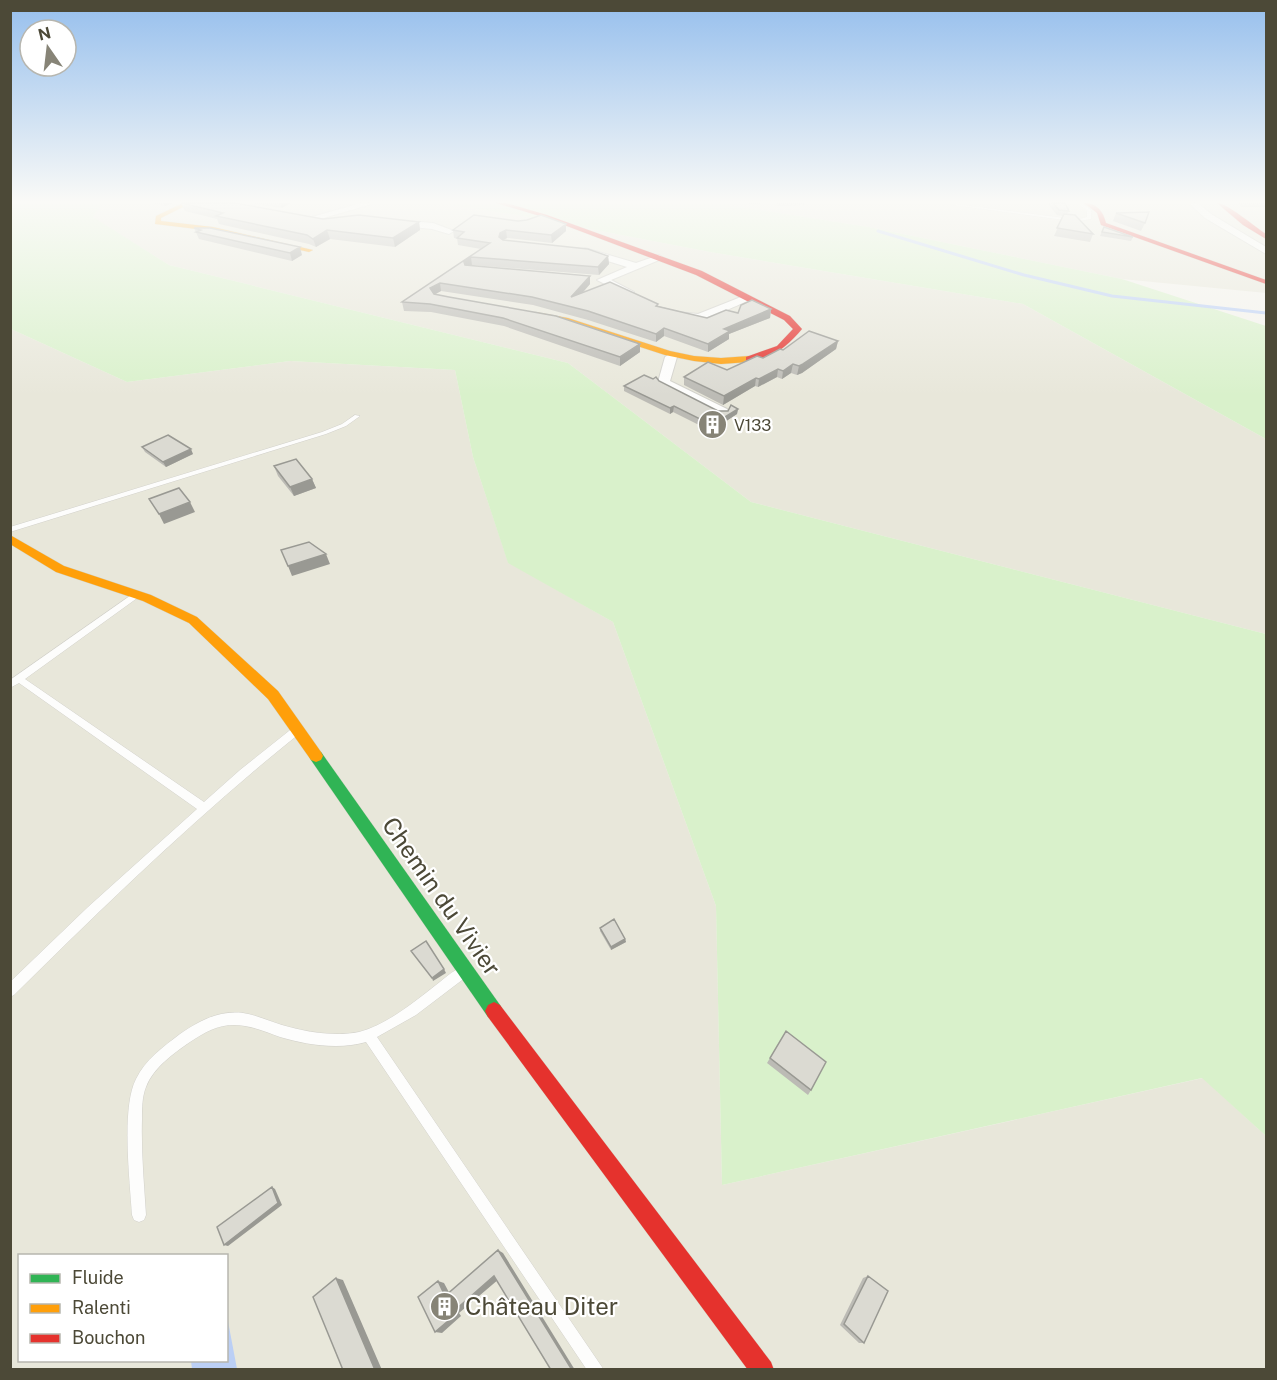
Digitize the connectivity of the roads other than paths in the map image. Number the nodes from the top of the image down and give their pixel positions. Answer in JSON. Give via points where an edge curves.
{"nodes":[{"id":1,"x":637,"y":267,"type":"edge"},
{"id":2,"x":684,"y":267,"type":"edge"},
{"id":3,"x":1226,"y":267,"type":"edge"},
{"id":4,"x":1266,"y":282,"type":"edge"},
{"id":5,"x":746,"y":298,"type":"junction"},
{"id":6,"x":643,"y":300,"type":"edge"},
{"id":7,"x":664,"y":309,"type":"edge"},
{"id":8,"x":524,"y":310,"type":"edge"},
{"id":9,"x":672,"y":357,"type":"junction"},
{"id":10,"x":723,"y":412,"type":"edge"},
{"id":11,"x":357,"y":416,"type":"dead end"},
{"id":12,"x":10,"y":530,"type":"edge"},
{"id":13,"x":10,"y":539,"type":"edge"},
{"id":14,"x":137,"y":594,"type":"junction"},
{"id":15,"x":15,"y":682,"type":"edge"},
{"id":16,"x":297,"y":729,"type":"junction"},
{"id":17,"x":204,"y":808,"type":"junction"},
{"id":18,"x":466,"y":970,"type":"junction"},
{"id":19,"x":10,"y":991,"type":"edge"},
{"id":20,"x":368,"y":1034,"type":"junction"},
{"id":21,"x":139,"y":1215,"type":"dead end"},
{"id":22,"x":596,"y":1370,"type":"edge"},
{"id":23,"x":763,"y":1370,"type":"edge"}],
"edges":[{"from":1,"to":6,"type":"street","via":[[596,280]]},
{"from":2,"to":5,"type":"street"},
{"from":3,"to":4,"type":"street"},
{"from":5,"to":7,"type":"street","via":[[698,321]]},
{"from":5,"to":9,"type":"street","via":[[787,318],[798,329],[787,346],[740,361]]},
{"from":8,"to":9,"type":"street","via":[[573,322]]},
{"from":9,"to":10,"type":"street","via":[[664,382]]},
{"from":11,"to":12,"type":"lane","via":[[324,433]]},
{"from":13,"to":14,"type":"street","name":"Chemin du Vivier","via":[[66,571]]},
{"from":14,"to":15,"type":"lane"},
{"from":14,"to":16,"type":"street","name":"Chemin du Vivier","via":[[193,620],[273,695]]},
{"from":15,"to":17,"type":"lane"},
{"from":16,"to":17,"type":"lane"},
{"from":16,"to":18,"type":"street","name":"Chemin du Vivier"},
{"from":17,"to":19,"type":"lane"},
{"from":18,"to":20,"type":"lane","via":[[392,1023]]},
{"from":18,"to":23,"type":"street","name":"Chemin du Vivier"},
{"from":20,"to":21,"type":"lane","via":[[328,1039],[289,1034],[227,1017],[212,1020],[176,1045],[151,1067],[139,1086],[135,1121]]},
{"from":20,"to":22,"type":"lane"}]}
